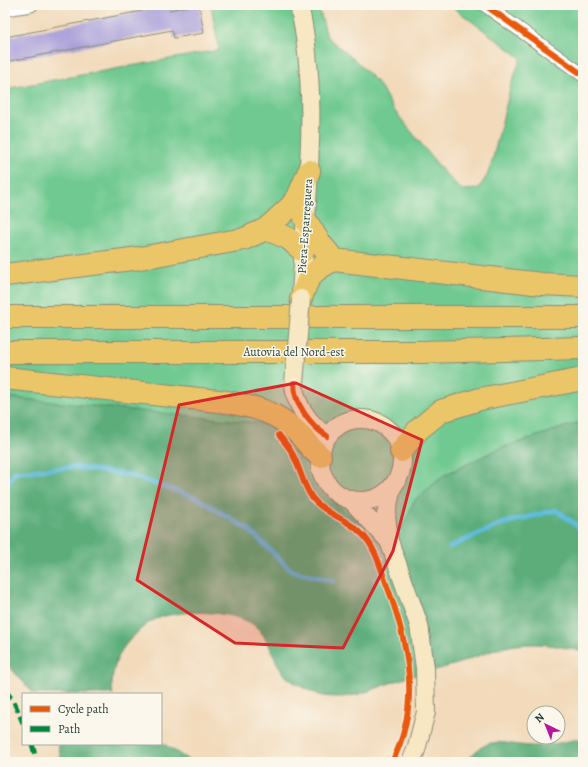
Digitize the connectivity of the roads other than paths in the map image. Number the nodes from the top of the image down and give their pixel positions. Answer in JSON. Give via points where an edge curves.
{"nodes":[{"id":1,"x":31,"y":5,"type":"edge"},
{"id":2,"x":299,"y":5,"type":"edge"},
{"id":3,"x":485,"y":5,"type":"edge"},
{"id":4,"x":5,"y":9,"type":"edge"},
{"id":5,"x":583,"y":75,"type":"edge"},
{"id":6,"x":309,"y":171,"type":"junction"},
{"id":7,"x":305,"y":219,"type":"junction"},
{"id":8,"x":266,"y":229,"type":"junction"},
{"id":9,"x":303,"y":251,"type":"junction"},
{"id":10,"x":334,"y":260,"type":"junction"},
{"id":11,"x":5,"y":275,"type":"edge"},
{"id":12,"x":583,"y":286,"type":"edge"},
{"id":13,"x":301,"y":289,"type":"junction"},
{"id":14,"x":5,"y":317,"type":"edge"},
{"id":15,"x":583,"y":317,"type":"edge"},
{"id":16,"x":583,"y":348,"type":"edge"},
{"id":17,"x":5,"y":352,"type":"edge"},
{"id":18,"x":5,"y":378,"type":"edge"},
{"id":19,"x":583,"y":379,"type":"edge"},
{"id":20,"x":327,"y":436,"type":"junction"},
{"id":21,"x":401,"y":451,"type":"junction"},
{"id":22,"x":320,"y":456,"type":"junction"},
{"id":23,"x":392,"y":487,"type":"junction"},
{"id":24,"x":351,"y":500,"type":"junction"},
{"id":25,"x":389,"y":542,"type":"junction"},
{"id":26,"x":411,"y":762,"type":"edge"}],
"edges":[{"from":1,"to":4,"type":"street"},
{"from":2,"to":6,"type":"main road","name":"Piera-Esparreguera","via":[[309,66]]},
{"from":3,"to":5,"type":"street"},
{"from":6,"to":7,"type":"main road","name":"Piera-Esparreguera"},
{"from":6,"to":8,"type":"highway","via":[[298,197]]},
{"from":7,"to":9,"type":"main road","name":"Piera-Esparreguera"},
{"from":7,"to":10,"type":"highway"},
{"from":8,"to":9,"type":"highway","via":[[288,238]]},
{"from":8,"to":11,"type":"highway","via":[[244,239],[140,258]]},
{"from":9,"to":13,"type":"main road","name":"Piera-Esparreguera"},
{"from":10,"to":12,"type":"highway","via":[[542,284]]},
{"from":10,"to":13,"type":"highway","via":[[317,268]]},
{"from":13,"to":20,"type":"main road","name":"Piera-Esparreguera","bridge":true,"via":[[294,383],[296,398],[304,412]]},
{"from":14,"to":15,"type":"highway"},
{"from":16,"to":17,"type":"highway","name":"Autovia del Nord-est","via":[[420,352]]},
{"from":18,"to":22,"type":"highway","via":[[247,406],[282,419]]},
{"from":19,"to":21,"type":"highway","via":[[480,399],[441,411],[418,430]]},
{"from":20,"to":21,"type":"main road","via":[[337,426],[349,420],[363,419],[387,428]]},
{"from":20,"to":22,"type":"main road"},
{"from":21,"to":23,"type":"main road","via":[[402,466]]},
{"from":22,"to":24,"type":"main road","via":[[324,480],[332,490]]},
{"from":23,"to":24,"type":"main road","via":[[378,497],[366,501]]},
{"from":23,"to":25,"type":"main road","via":[[386,516]]},
{"from":24,"to":25,"type":"main road"},
{"from":25,"to":26,"type":"main road","via":[[419,625],[426,668],[426,712]]}]}
